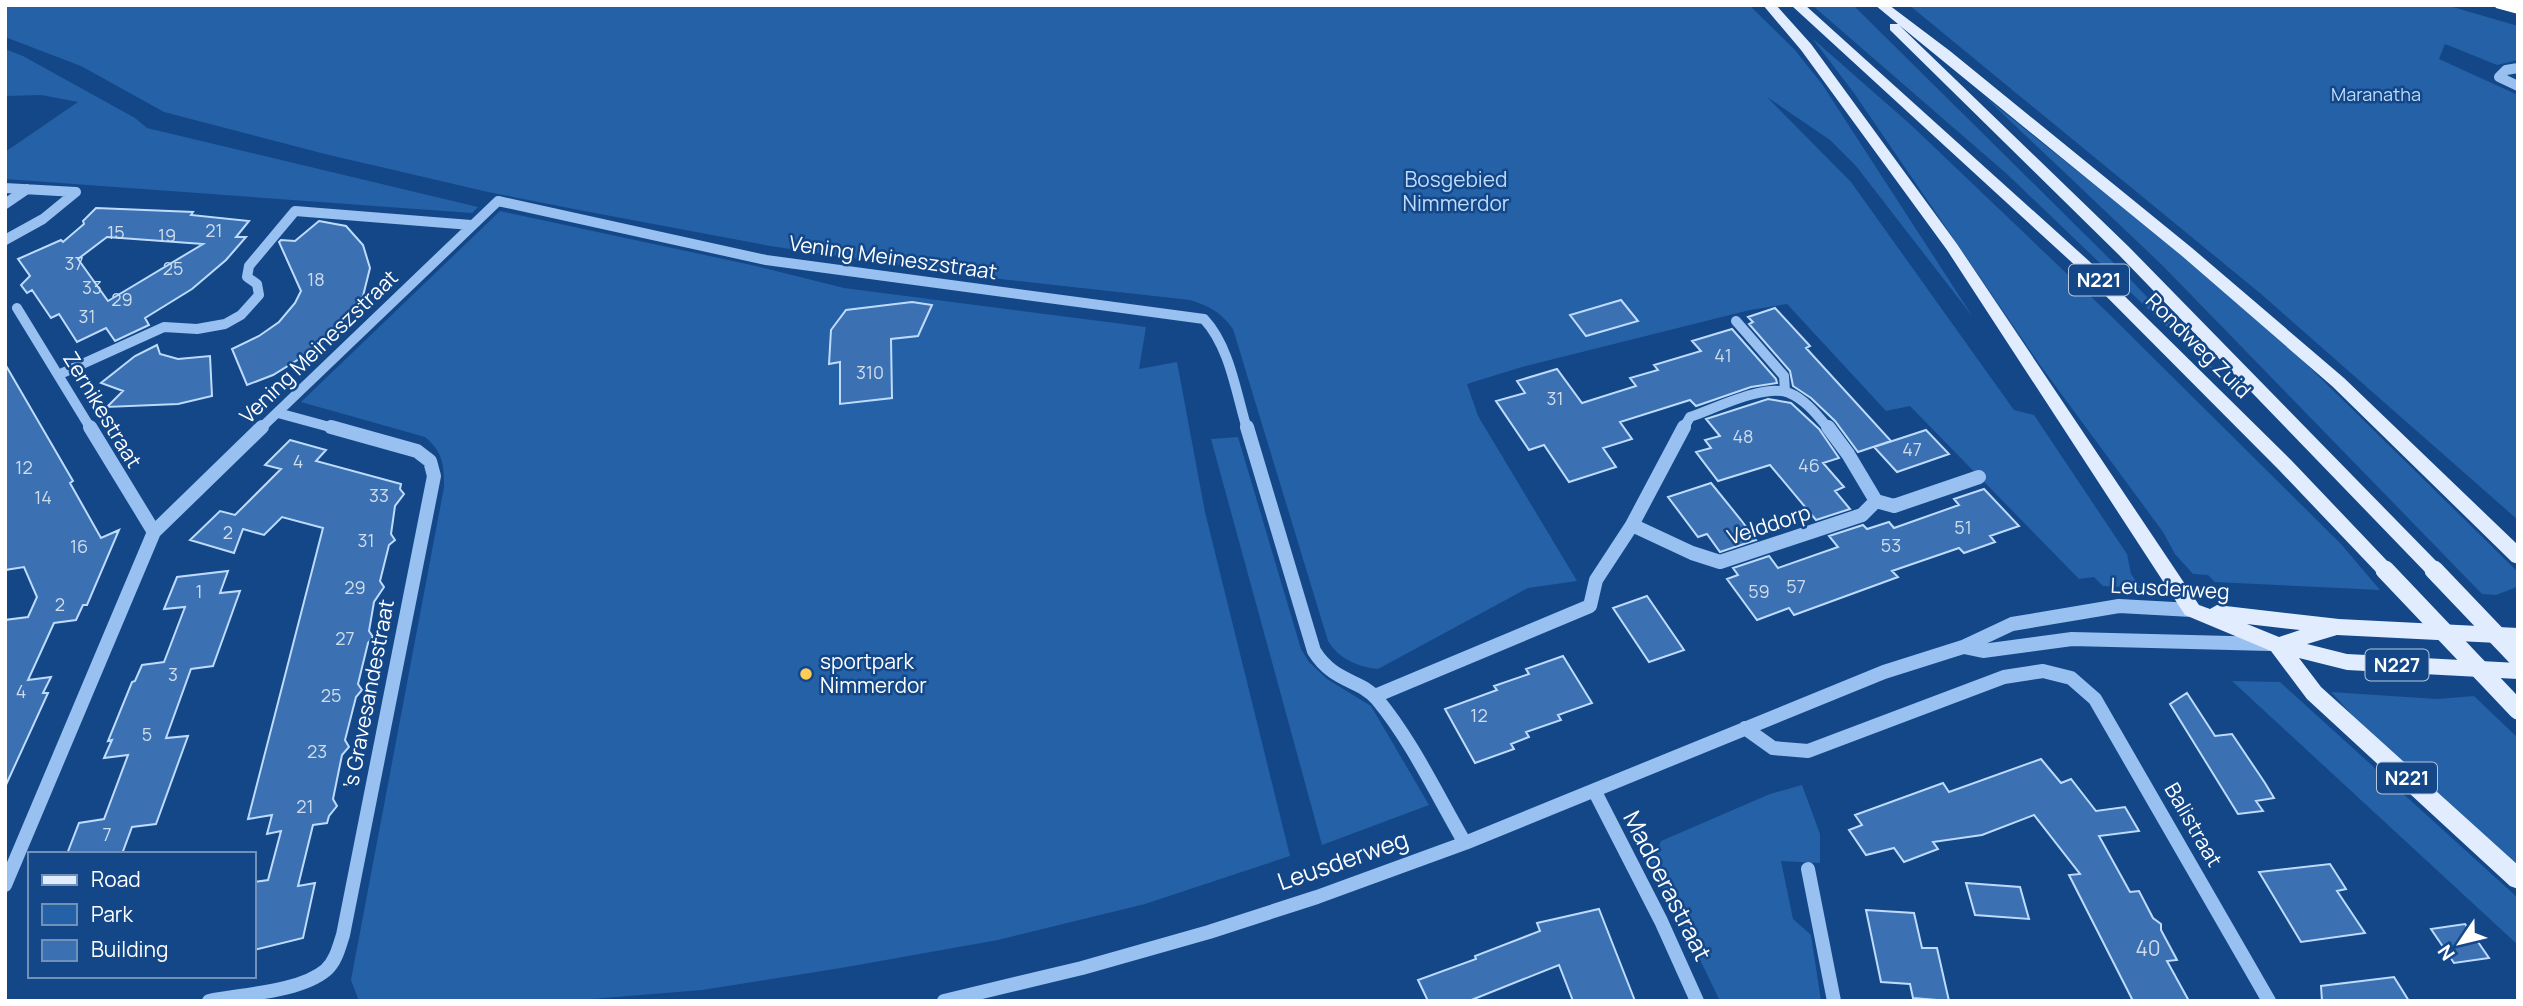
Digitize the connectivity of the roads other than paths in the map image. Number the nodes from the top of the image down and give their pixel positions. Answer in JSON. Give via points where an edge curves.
{"nodes":[{"id":1,"x":1769,"y":5,"type":"edge"},
{"id":2,"x":1797,"y":5,"type":"edge"},
{"id":3,"x":1871,"y":5,"type":"edge"},
{"id":4,"x":1881,"y":5,"type":"edge"},
{"id":5,"x":2501,"y":5,"type":"edge"},
{"id":6,"x":2518,"y":10,"type":"edge"},
{"id":7,"x":2518,"y":68,"type":"edge"},
{"id":8,"x":2518,"y":86,"type":"edge"},
{"id":9,"x":5,"y":188,"type":"edge"},
{"id":10,"x":26,"y":189,"type":"junction"},
{"id":11,"x":5,"y":204,"type":"edge"},
{"id":12,"x":471,"y":225,"type":"junction"},
{"id":13,"x":5,"y":240,"type":"edge"},
{"id":14,"x":17,"y":308,"type":"dead end"},
{"id":15,"x":1736,"y":321,"type":"dead end"},
{"id":16,"x":58,"y":375,"type":"junction"},
{"id":17,"x":1786,"y":391,"type":"junction"},
{"id":18,"x":278,"y":413,"type":"junction"},
{"id":19,"x":1979,"y":477,"type":"dead end"},
{"id":20,"x":1876,"y":501,"type":"junction"},
{"id":21,"x":1632,"y":525,"type":"junction"},
{"id":22,"x":154,"y":533,"type":"junction"},
{"id":23,"x":2518,"y":557,"type":"edge"},
{"id":24,"x":2192,"y":610,"type":"junction"},
{"id":25,"x":2339,"y":627,"type":"junction"},
{"id":26,"x":2518,"y":636,"type":"edge"},
{"id":27,"x":2278,"y":645,"type":"junction"},
{"id":28,"x":1964,"y":647,"type":"junction"},
{"id":29,"x":2518,"y":658,"type":"edge"},
{"id":30,"x":2518,"y":671,"type":"edge"},
{"id":31,"x":1375,"y":696,"type":"junction"},
{"id":32,"x":2518,"y":710,"type":"edge"},
{"id":33,"x":1745,"y":728,"type":"junction"},
{"id":34,"x":1595,"y":792,"type":"junction"},
{"id":35,"x":1465,"y":843,"type":"junction"},
{"id":36,"x":1808,"y":869,"type":"dead end"},
{"id":37,"x":2518,"y":879,"type":"edge"},
{"id":38,"x":5,"y":885,"type":"edge"},
{"id":39,"x":209,"y":1001,"type":"edge"},
{"id":40,"x":944,"y":1001,"type":"edge"},
{"id":41,"x":1697,"y":1001,"type":"edge"},
{"id":42,"x":1834,"y":1001,"type":"edge"},
{"id":43,"x":2269,"y":1001,"type":"edge"}],
"edges":[{"from":1,"to":24,"type":"main road","via":[[1814,57],[1952,247]]},
{"from":2,"to":32,"type":"main road","name":"Rondweg Zuid","number":"N221","bridge":true,"via":[[2084,265],[2285,465]]},
{"from":3,"to":29,"type":"main road","name":"Rondweg Zuid","number":"N221","bridge":true,"via":[[2133,261]]},
{"from":4,"to":23,"type":"main road","via":[[2187,252],[2328,373]]},
{"from":5,"to":6,"type":"highway"},
{"from":7,"to":8,"type":"lane","via":[[2499,77]]},
{"from":9,"to":10,"type":"street"},
{"from":10,"to":11,"type":"street"},
{"from":10,"to":13,"type":"street","via":[[76,192],[43,219]]},
{"from":12,"to":16,"type":"street","via":[[295,211],[249,266],[247,277],[257,284],[258,295],[236,318],[197,329],[174,324],[164,327]]},
{"from":12,"to":18,"type":"street","name":"Vening Meineszstraat"},
{"from":12,"to":31,"type":"street","name":"Vening Meineszstraat","via":[[498,201],[786,264],[1204,319],[1223,348],[1314,651],[1332,673]]},
{"from":14,"to":16,"type":"street","name":"Zernikestraat"},
{"from":15,"to":17,"type":"street","via":[[1784,376]]},
{"from":16,"to":22,"type":"street","name":"Zernikestraat"},
{"from":17,"to":20,"type":"street","via":[[1812,410]]},
{"from":17,"to":21,"type":"street","via":[[1778,389],[1690,417]]},
{"from":18,"to":22,"type":"street","name":"Vening Meineszstraat"},
{"from":18,"to":39,"type":"street","name":"'s Gravesandestraat","via":[[417,451],[427,456],[435,476],[343,935],[334,960],[327,969],[300,981]]},
{"from":19,"to":20,"type":"street","via":[[1894,506]]},
{"from":20,"to":21,"type":"street","name":"Velddorp","via":[[1862,515],[1720,562]]},
{"from":21,"to":31,"type":"street","via":[[1596,580],[1590,606]]},
{"from":22,"to":38,"type":"street"},
{"from":24,"to":25,"type":"main road","name":"Leusderweg","number":"N227"},
{"from":24,"to":27,"type":"main road"},
{"from":24,"to":28,"type":"street","name":"Leusderweg","number":"N227","via":[[2119,606],[2012,624]]},
{"from":25,"to":26,"type":"main road","name":"Leusderweg","number":"N227"},
{"from":25,"to":27,"type":"main road","name":"Leusderweg","number":"N227"},
{"from":27,"to":28,"type":"street","name":"Leusderweg","number":"N227","via":[[2085,639],[1983,651]]},
{"from":27,"to":30,"type":"main road","name":"Leusderweg","number":"N227","via":[[2347,662]]},
{"from":27,"to":37,"type":"main road","number":"N221","via":[[2314,693]]},
{"from":28,"to":33,"type":"street","name":"Leusderweg","via":[[1884,672]]},
{"from":31,"to":35,"type":"street","name":"Vening Meineszstraat"},
{"from":33,"to":34,"type":"street","name":"Leusderweg"},
{"from":33,"to":43,"type":"street","name":"Balistraat","via":[[1780,753],[1808,751],[2004,677],[2043,671],[2071,678],[2095,699]]},
{"from":34,"to":35,"type":"street","name":"Leusderweg"},
{"from":34,"to":41,"type":"street","name":"Madoerastraat","via":[[1652,900]]},
{"from":35,"to":40,"type":"street","name":"Leusderweg","via":[[1209,932]]},
{"from":36,"to":42,"type":"street"}]}
